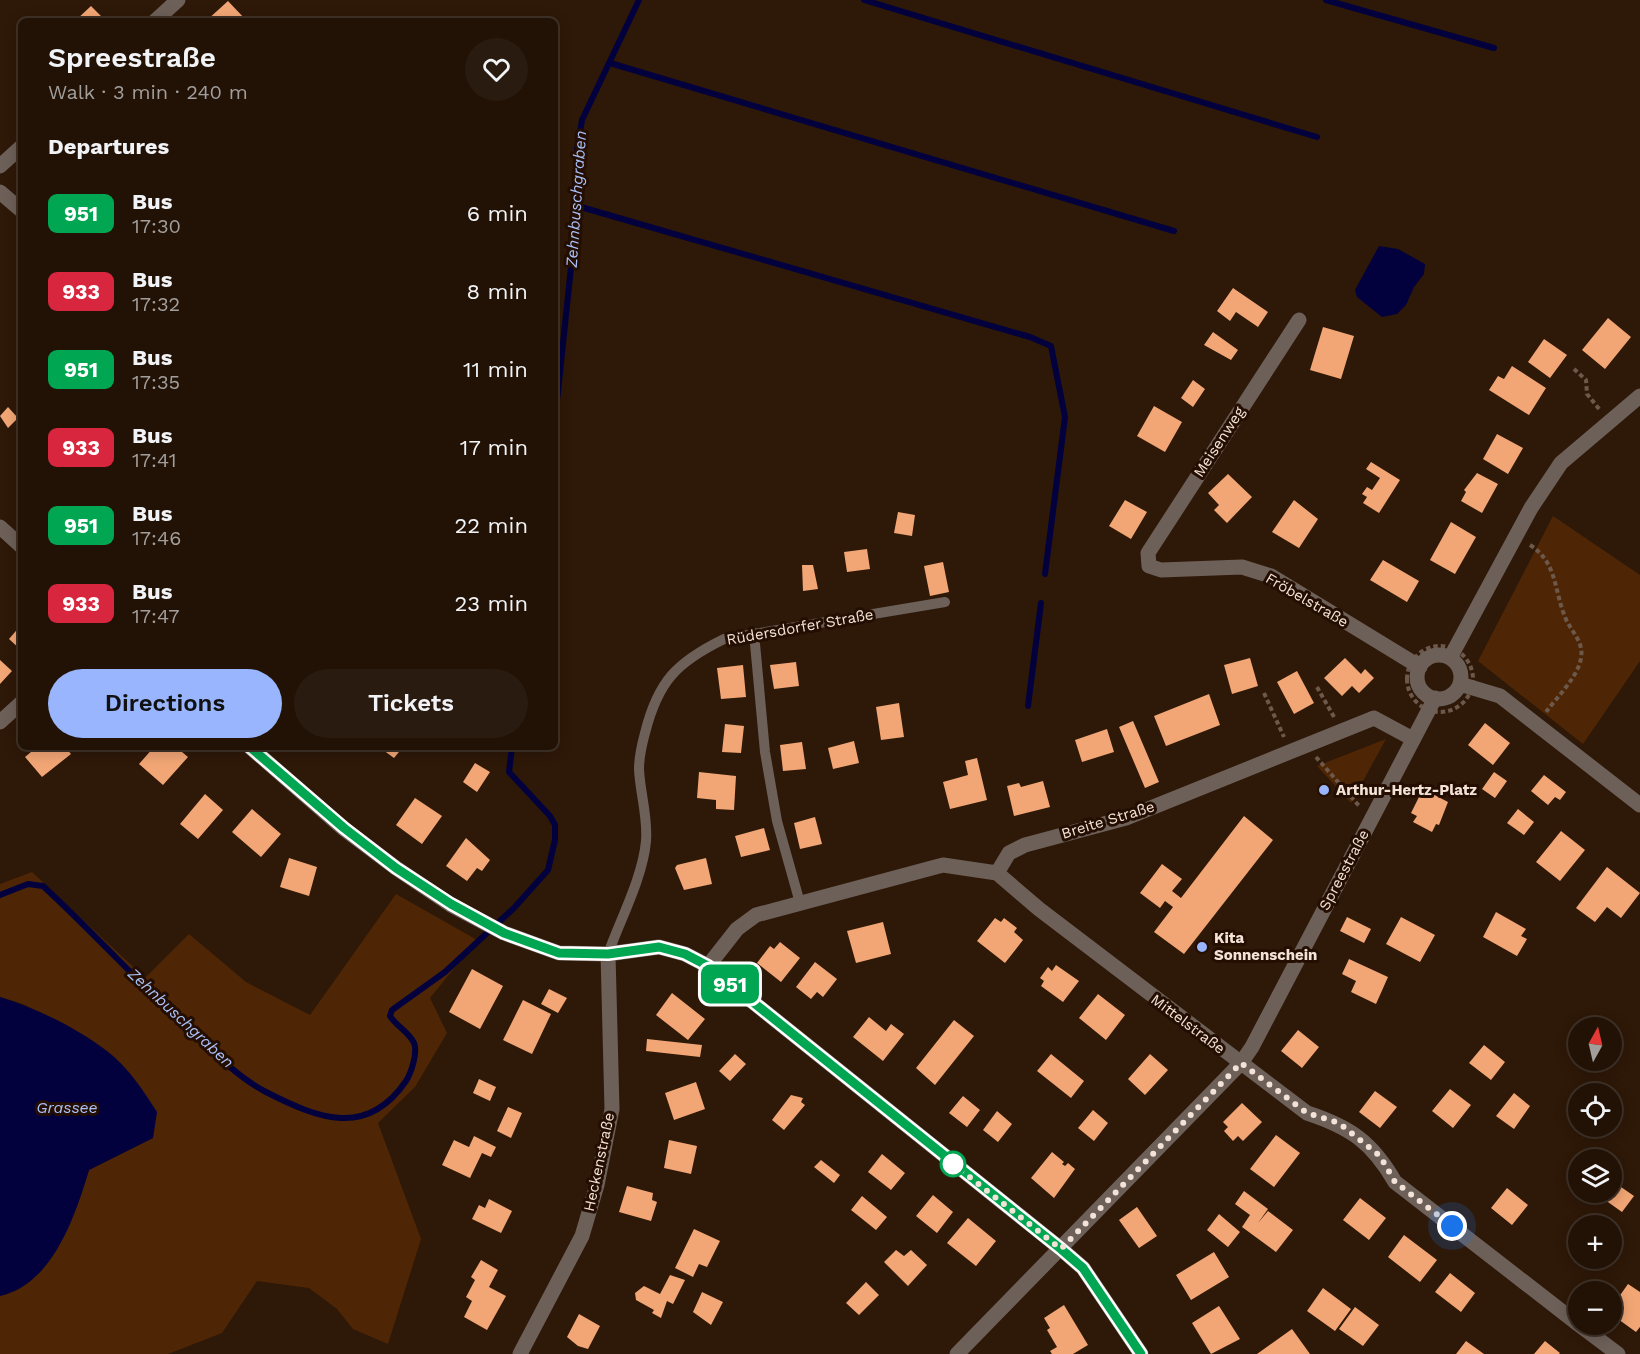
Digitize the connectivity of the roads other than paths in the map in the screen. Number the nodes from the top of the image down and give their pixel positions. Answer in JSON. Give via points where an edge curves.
{"nodes":[{"id":1,"x":178,"y":0,"type":"edge"},
{"id":2,"x":158,"y":18,"type":"edge"},
{"id":3,"x":18,"y":150,"type":"edge"},
{"id":4,"x":0,"y":166,"type":"edge"},
{"id":5,"x":0,"y":192,"type":"edge"},
{"id":6,"x":18,"y":207,"type":"edge"},
{"id":7,"x":1299,"y":320,"type":"dead end"},
{"id":8,"x":1640,"y":396,"type":"edge"},
{"id":9,"x":0,"y":527,"type":"edge"},
{"id":10,"x":18,"y":543,"type":"edge"},
{"id":11,"x":1149,"y":566,"type":"joint"},
{"id":12,"x":945,"y":602,"type":"dead end"},
{"id":13,"x":754,"y":633,"type":"junction"},
{"id":14,"x":1453,"y":654,"type":"junction"},
{"id":15,"x":1416,"y":664,"type":"junction"},
{"id":16,"x":1465,"y":686,"type":"junction"},
{"id":17,"x":1432,"y":704,"type":"junction"},
{"id":18,"x":18,"y":706,"type":"edge"},
{"id":19,"x":0,"y":722,"type":"edge"},
{"id":20,"x":1413,"y":739,"type":"junction"},
{"id":21,"x":254,"y":750,"type":"edge"},
{"id":22,"x":1640,"y":805,"type":"edge"},
{"id":23,"x":997,"y":873,"type":"junction"},
{"id":24,"x":800,"y":903,"type":"junction"},
{"id":25,"x":608,"y":954,"type":"junction"},
{"id":26,"x":708,"y":966,"type":"junction"},
{"id":27,"x":1241,"y":1063,"type":"junction"},
{"id":28,"x":1061,"y":1249,"type":"junction"},
{"id":29,"x":1568,"y":1316,"type":"edge"},
{"id":30,"x":1593,"y":1335,"type":"edge"},
{"id":31,"x":519,"y":1354,"type":"edge"},
{"id":32,"x":957,"y":1354,"type":"edge"},
{"id":33,"x":1141,"y":1354,"type":"edge"},
{"id":34,"x":1618,"y":1354,"type":"edge"}],
"edges":[{"from":1,"to":2,"type":"street"},
{"from":3,"to":4,"type":"street"},
{"from":5,"to":6,"type":"street"},
{"from":7,"to":11,"type":"street","name":"Meisenweg","via":[[1148,553]]},
{"from":8,"to":14,"type":"street","via":[[1561,463],[1516,536]]},
{"from":9,"to":10,"type":"street"},
{"from":11,"to":15,"type":"street","name":"Fröbelstraße","via":[[1161,570],[1242,567],[1270,576]]},
{"from":12,"to":13,"type":"lane","name":"Rüdersdorfer Straße"},
{"from":13,"to":24,"type":"lane","via":[[765,752],[777,821]]},
{"from":13,"to":25,"type":"lane","name":"Rüdersdorfer Straße","via":[[724,639],[695,653],[671,674],[652,705],[639,766],[646,843]]},
{"from":14,"to":15,"type":"street","via":[[1437,655]]},
{"from":14,"to":16,"type":"street"},
{"from":15,"to":17,"type":"street","via":[[1420,686]]},
{"from":16,"to":17,"type":"street"},
{"from":16,"to":22,"type":"street","via":[[1500,696]]},
{"from":17,"to":20,"type":"street","name":"Spreestraße"},
{"from":18,"to":19,"type":"street"},
{"from":20,"to":23,"type":"street","name":"Breite Straße","via":[[1374,718],[1126,818],[1025,845],[1009,853]]},
{"from":20,"to":27,"type":"street","name":"Spreestraße"},
{"from":21,"to":25,"type":"street","via":[[361,842],[481,922],[559,953]]},
{"from":23,"to":24,"type":"street","via":[[943,865]]},
{"from":23,"to":27,"type":"street","name":"Mittelstraße","via":[[1047,916]]},
{"from":24,"to":26,"type":"street","via":[[756,915],[736,929]]},
{"from":25,"to":26,"type":"street","via":[[659,947]]},
{"from":25,"to":31,"type":"street","name":"Heckenstraße","via":[[612,1109],[597,1185],[582,1236]]},
{"from":26,"to":28,"type":"street"},
{"from":27,"to":28,"type":"street","name":"Spreestraße"},
{"from":27,"to":29,"type":"street","name":"Mittelstraße","via":[[1307,1113],[1339,1123],[1380,1156],[1395,1182]]},
{"from":28,"to":32,"type":"street","name":"Spreestraße"},
{"from":28,"to":33,"type":"street","via":[[1083,1268]]},
{"from":30,"to":34,"type":"street","name":"Mittelstraße"}]}
